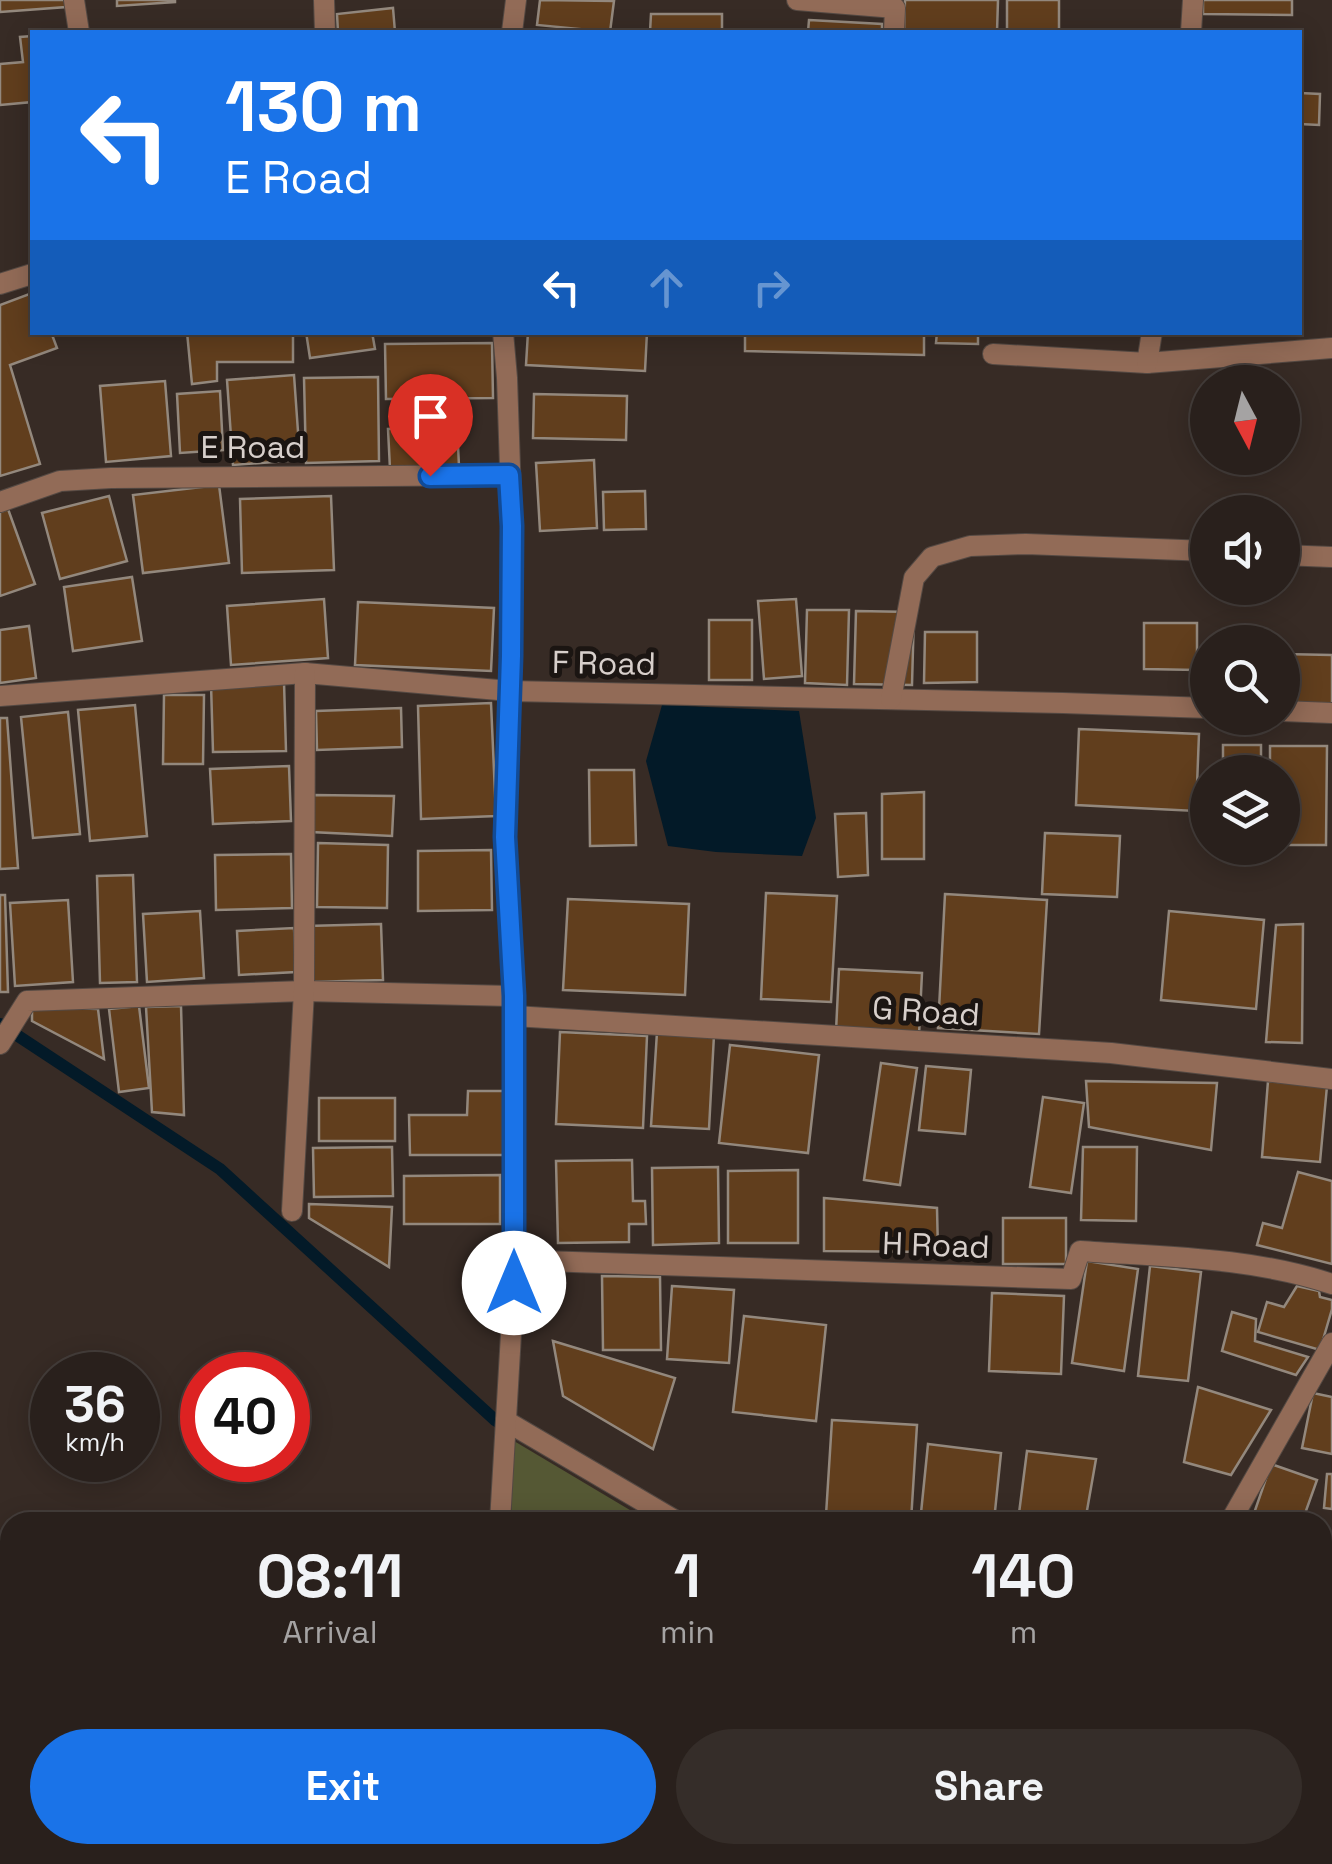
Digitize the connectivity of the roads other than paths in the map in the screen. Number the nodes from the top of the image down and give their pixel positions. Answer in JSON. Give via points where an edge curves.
{"nodes":[{"id":1,"x":74,"y":0,"type":"edge"},
{"id":2,"x":324,"y":0,"type":"edge"},
{"id":3,"x":516,"y":0,"type":"edge"},
{"id":4,"x":797,"y":0,"type":"edge"},
{"id":5,"x":1194,"y":0,"type":"edge"},
{"id":6,"x":896,"y":4,"type":"edge"},
{"id":7,"x":79,"y":30,"type":"edge"},
{"id":8,"x":324,"y":30,"type":"edge"},
{"id":9,"x":512,"y":30,"type":"edge"},
{"id":10,"x":894,"y":30,"type":"edge"},
{"id":11,"x":1191,"y":30,"type":"edge"},
{"id":12,"x":30,"y":275,"type":"edge"},
{"id":13,"x":0,"y":284,"type":"edge"},
{"id":14,"x":503,"y":335,"type":"edge"},
{"id":15,"x":1152,"y":335,"type":"edge"},
{"id":16,"x":1332,"y":348,"type":"edge"},
{"id":17,"x":993,"y":354,"type":"dead end"},
{"id":18,"x":1147,"y":363,"type":"junction"},
{"id":19,"x":509,"y":475,"type":"junction"},
{"id":20,"x":0,"y":502,"type":"edge"},
{"id":21,"x":1190,"y":551,"type":"edge"},
{"id":22,"x":1300,"y":556,"type":"edge"},
{"id":23,"x":1332,"y":557,"type":"edge"},
{"id":24,"x":306,"y":674,"type":"junction"},
{"id":25,"x":510,"y":691,"type":"junction"},
{"id":26,"x":0,"y":696,"type":"edge"},
{"id":27,"x":892,"y":699,"type":"junction"},
{"id":28,"x":1190,"y":707,"type":"edge"},
{"id":29,"x":1300,"y":712,"type":"edge"},
{"id":30,"x":1332,"y":713,"type":"edge"},
{"id":31,"x":304,"y":991,"type":"junction"},
{"id":32,"x":514,"y":1006,"type":"junction"},
{"id":33,"x":0,"y":1044,"type":"edge"},
{"id":34,"x":1332,"y":1079,"type":"edge"},
{"id":35,"x":292,"y":1212,"type":"dead end"},
{"id":36,"x":514,"y":1260,"type":"junction"},
{"id":37,"x":1332,"y":1284,"type":"edge"},
{"id":38,"x":1332,"y":1343,"type":"edge"},
{"id":39,"x":506,"y":1421,"type":"junction"},
{"id":40,"x":501,"y":1512,"type":"edge"},
{"id":41,"x":661,"y":1512,"type":"edge"},
{"id":42,"x":1236,"y":1512,"type":"edge"}],
"edges":[{"from":1,"to":7,"type":"street"},
{"from":2,"to":8,"type":"street"},
{"from":3,"to":9,"type":"street"},
{"from":4,"to":6,"type":"street"},
{"from":5,"to":11,"type":"street"},
{"from":6,"to":10,"type":"street"},
{"from":12,"to":13,"type":"street"},
{"from":14,"to":19,"type":"street"},
{"from":15,"to":18,"type":"street"},
{"from":16,"to":18,"type":"street"},
{"from":17,"to":18,"type":"street"},
{"from":19,"to":20,"type":"street","name":"E Road","via":[[111,478],[60,481]]},
{"from":19,"to":25,"type":"street"},
{"from":21,"to":27,"type":"street","via":[[1026,544],[970,546],[932,557],[914,578]]},
{"from":22,"to":23,"type":"street"},
{"from":24,"to":25,"type":"street","name":"F Road"},
{"from":24,"to":26,"type":"street","name":"F Road"},
{"from":24,"to":31,"type":"street"},
{"from":25,"to":27,"type":"street","name":"F Road"},
{"from":25,"to":32,"type":"street","via":[[505,837]]},
{"from":27,"to":28,"type":"street","name":"F Road"},
{"from":29,"to":30,"type":"street"},
{"from":31,"to":32,"type":"street","name":"G Road"},
{"from":31,"to":33,"type":"street","name":"G Road","via":[[27,1001]]},
{"from":31,"to":35,"type":"street"},
{"from":32,"to":34,"type":"street","name":"G Road","via":[[1111,1053]]},
{"from":32,"to":36,"type":"street"},
{"from":36,"to":37,"type":"street","name":"H Road","via":[[1071,1279],[1080,1251],[1234,1261]]},
{"from":36,"to":39,"type":"street"},
{"from":38,"to":42,"type":"street"},
{"from":39,"to":40,"type":"street"},
{"from":39,"to":41,"type":"street"}]}
